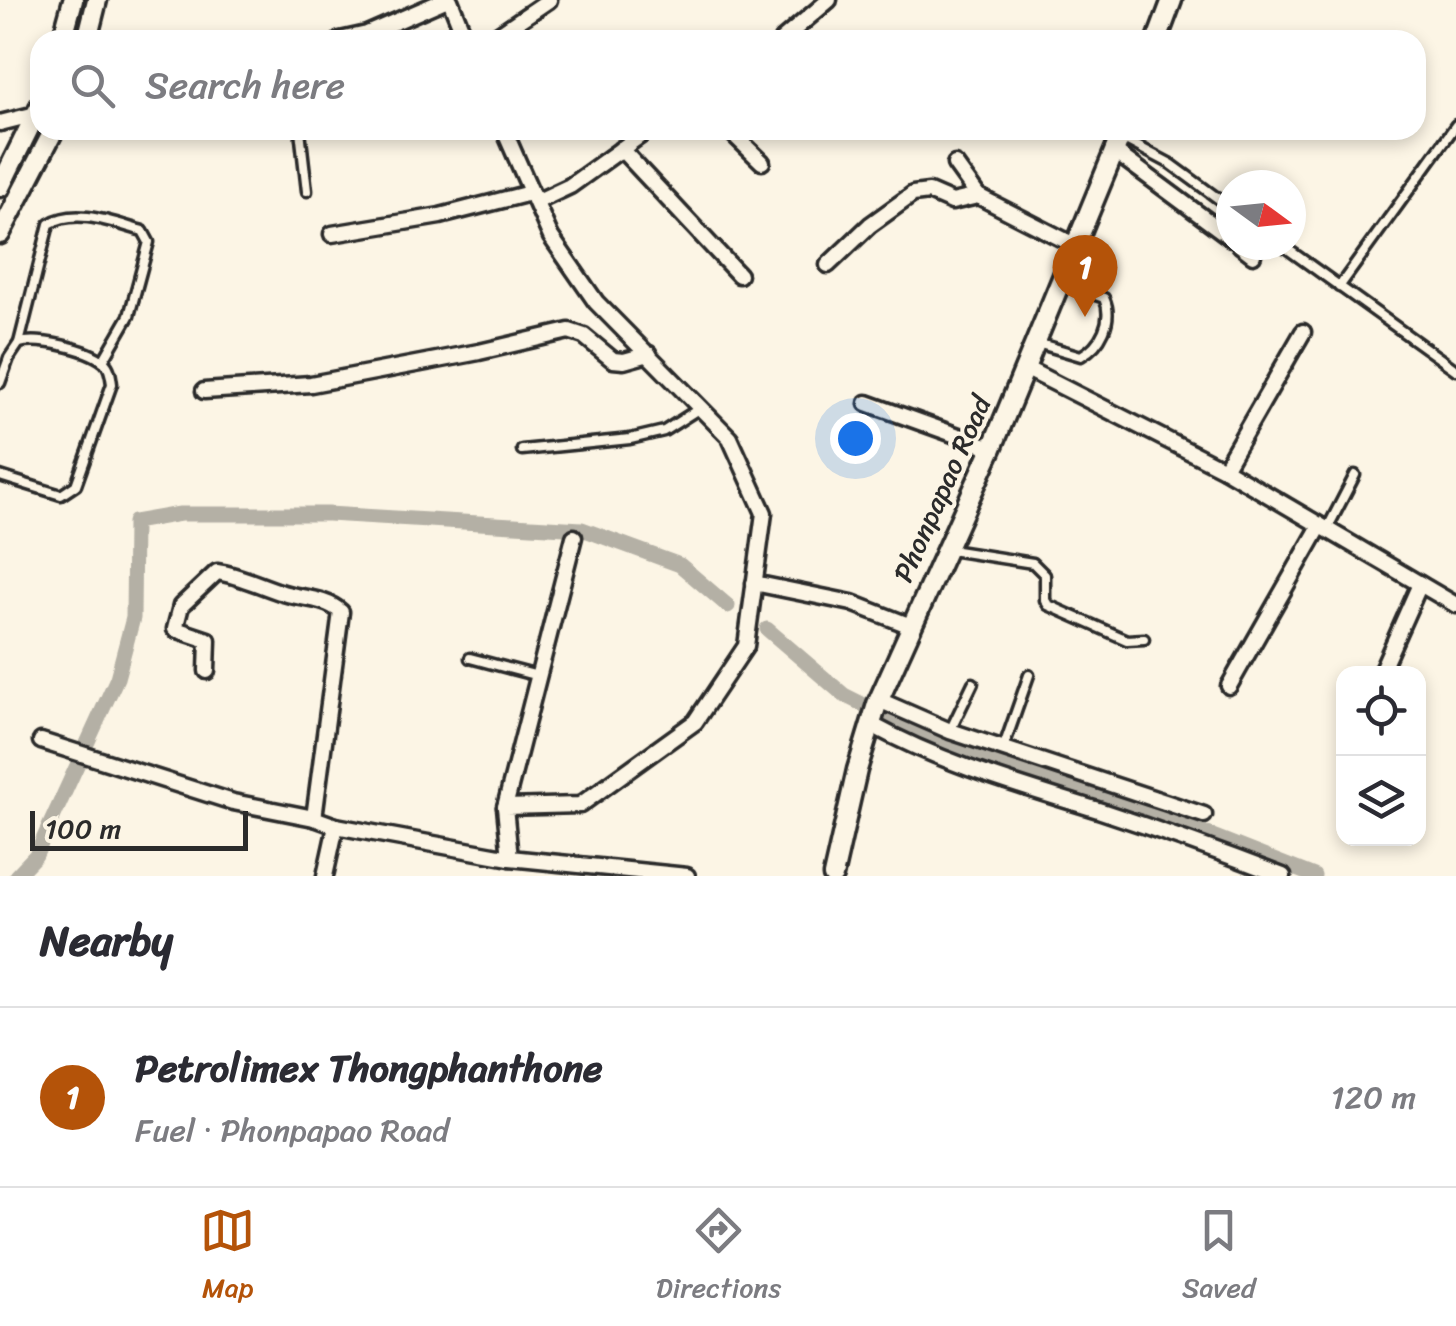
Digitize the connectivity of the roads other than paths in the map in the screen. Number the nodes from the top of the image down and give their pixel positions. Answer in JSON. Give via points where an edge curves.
{"nodes":[{"id":1,"x":73,"y":0,"type":"edge"},
{"id":2,"x":97,"y":0,"type":"edge"},
{"id":3,"x":448,"y":0,"type":"edge"},
{"id":4,"x":549,"y":0,"type":"edge"},
{"id":5,"x":829,"y":0,"type":"edge"},
{"id":6,"x":1172,"y":0,"type":"edge"},
{"id":7,"x":65,"y":30,"type":"edge"},
{"id":8,"x":90,"y":30,"type":"edge"},
{"id":9,"x":376,"y":30,"type":"edge"},
{"id":10,"x":462,"y":30,"type":"edge"},
{"id":11,"x":505,"y":30,"type":"edge"},
{"id":12,"x":794,"y":30,"type":"edge"},
{"id":13,"x":1161,"y":30,"type":"edge"},
{"id":14,"x":30,"y":113,"type":"edge"},
{"id":15,"x":0,"y":123,"type":"edge"},
{"id":16,"x":1456,"y":125,"type":"edge"},
{"id":17,"x":30,"y":126,"type":"edge"},
{"id":18,"x":49,"y":140,"type":"edge"},
{"id":19,"x":301,"y":140,"type":"edge"},
{"id":20,"x":508,"y":140,"type":"edge"},
{"id":21,"x":634,"y":140,"type":"edge"},
{"id":22,"x":739,"y":140,"type":"edge"},
{"id":23,"x":1115,"y":140,"type":"edge"},
{"id":24,"x":1119,"y":140,"type":"edge"},
{"id":25,"x":1122,"y":140,"type":"edge"},
{"id":26,"x":621,"y":149,"type":"junction"},
{"id":27,"x":762,"y":162,"type":"dead end"},
{"id":28,"x":955,"y":164,"type":"dead end"},
{"id":29,"x":0,"y":188,"type":"edge"},
{"id":30,"x":307,"y":191,"type":"dead end"},
{"id":31,"x":978,"y":196,"type":"junction"},
{"id":32,"x":534,"y":197,"type":"junction"},
{"id":33,"x":1216,"y":197,"type":"edge"},
{"id":34,"x":1216,"y":225,"type":"edge"},
{"id":35,"x":0,"y":234,"type":"edge"},
{"id":36,"x":332,"y":234,"type":"dead end"},
{"id":37,"x":1076,"y":246,"type":"junction"},
{"id":38,"x":1302,"y":260,"type":"edge"},
{"id":39,"x":828,"y":266,"type":"dead end"},
{"id":40,"x":739,"y":275,"type":"dead end"},
{"id":41,"x":1061,"y":283,"type":"junction"},
{"id":42,"x":1339,"y":287,"type":"junction"},
{"id":43,"x":1302,"y":332,"type":"dead end"},
{"id":44,"x":1036,"y":342,"type":"junction"},
{"id":45,"x":19,"y":343,"type":"junction"},
{"id":46,"x":649,"y":354,"type":"junction"},
{"id":47,"x":103,"y":361,"type":"junction"},
{"id":48,"x":1025,"y":368,"type":"junction"},
{"id":49,"x":1456,"y":370,"type":"edge"},
{"id":50,"x":0,"y":383,"type":"edge"},
{"id":51,"x":204,"y":391,"type":"dead end"},
{"id":52,"x":868,"y":403,"type":"dead end"},
{"id":53,"x":700,"y":408,"type":"junction"},
{"id":54,"x":992,"y":448,"type":"junction"},
{"id":55,"x":522,"y":450,"type":"dead end"},
{"id":56,"x":1224,"y":470,"type":"junction"},
{"id":57,"x":1354,"y":474,"type":"dead end"},
{"id":58,"x":0,"y":476,"type":"edge"},
{"id":59,"x":1323,"y":528,"type":"junction"},
{"id":60,"x":574,"y":537,"type":"dead end"},
{"id":61,"x":946,"y":549,"type":"junction"},
{"id":62,"x":754,"y":582,"type":"junction"},
{"id":63,"x":1420,"y":584,"type":"junction"},
{"id":64,"x":1456,"y":605,"type":"edge"},
{"id":65,"x":911,"y":626,"type":"junction"},
{"id":66,"x":1144,"y":639,"type":"dead end"},
{"id":67,"x":470,"y":658,"type":"dead end"},
{"id":68,"x":1384,"y":666,"type":"edge"},
{"id":69,"x":207,"y":671,"type":"dead end"},
{"id":70,"x":1029,"y":675,"type":"dead end"},
{"id":71,"x":538,"y":676,"type":"junction"},
{"id":72,"x":973,"y":683,"type":"dead end"},
{"id":73,"x":1229,"y":686,"type":"dead end"},
{"id":74,"x":878,"y":702,"type":"junction"},
{"id":75,"x":870,"y":724,"type":"junction"},
{"id":76,"x":950,"y":730,"type":"junction"},
{"id":77,"x":41,"y":741,"type":"dead end"},
{"id":78,"x":1002,"y":749,"type":"junction"},
{"id":79,"x":505,"y":807,"type":"junction"},
{"id":80,"x":1204,"y":815,"type":"dead end"},
{"id":81,"x":314,"y":818,"type":"junction"},
{"id":82,"x":336,"y":826,"type":"junction"},
{"id":83,"x":510,"y":858,"type":"junction"},
{"id":84,"x":325,"y":876,"type":"edge"},
{"id":85,"x":686,"y":876,"type":"edge"},
{"id":86,"x":832,"y":876,"type":"edge"},
{"id":87,"x":1284,"y":876,"type":"edge"}],
"edges":[{"from":1,"to":7,"type":"street"},
{"from":2,"to":8,"type":"street"},
{"from":3,"to":9,"type":"street"},
{"from":3,"to":10,"type":"street"},
{"from":4,"to":11,"type":"street"},
{"from":5,"to":12,"type":"street"},
{"from":6,"to":13,"type":"street"},
{"from":14,"to":15,"type":"street"},
{"from":16,"to":42,"type":"lane"},
{"from":17,"to":29,"type":"street"},
{"from":18,"to":35,"type":"street"},
{"from":19,"to":30,"type":"lane"},
{"from":20,"to":32,"type":"street"},
{"from":21,"to":26,"type":"street"},
{"from":22,"to":27,"type":"street"},
{"from":23,"to":37,"type":"street","name":"Phonpapao Road"},
{"from":24,"to":34,"type":"street"},
{"from":25,"to":33,"type":"lane","via":[[1172,164]]},
{"from":26,"to":32,"type":"street","via":[[570,186]]},
{"from":26,"to":40,"type":"street"},
{"from":28,"to":31,"type":"street"},
{"from":31,"to":37,"type":"street"},
{"from":31,"to":39,"type":"street","via":[[952,202],[929,192],[913,194]]},
{"from":32,"to":36,"type":"street"},
{"from":32,"to":46,"type":"street","via":[[551,238],[596,302]]},
{"from":37,"to":41,"type":"street","name":"Phonpapao Road"},
{"from":38,"to":42,"type":"lane"},
{"from":41,"to":44,"type":"street","name":"Phonpapao Road"},
{"from":41,"to":44,"type":"lane","via":[[1104,298],[1108,316],[1101,338],[1080,356]]},
{"from":42,"to":49,"type":"lane"},
{"from":43,"to":56,"type":"street"},
{"from":44,"to":48,"type":"street","name":"Phonpapao Road"},
{"from":45,"to":47,"type":"lane","via":[[46,342]]},
{"from":45,"to":47,"type":"lane","via":[[49,224],[86,217],[143,231],[149,239],[129,316]]},
{"from":45,"to":50,"type":"lane"},
{"from":46,"to":51,"type":"street","via":[[613,360],[569,331],[311,384]]},
{"from":46,"to":53,"type":"street"},
{"from":47,"to":58,"type":"lane","via":[[112,384],[76,484],[61,494]]},
{"from":48,"to":54,"type":"street","name":"Phonpapao Road"},
{"from":48,"to":56,"type":"street"},
{"from":52,"to":54,"type":"street"},
{"from":53,"to":55,"type":"lane","via":[[664,431]]},
{"from":53,"to":62,"type":"street","via":[[730,438],[764,514]]},
{"from":54,"to":61,"type":"street","name":"Phonpapao Road"},
{"from":56,"to":59,"type":"street"},
{"from":57,"to":59,"type":"lane"},
{"from":59,"to":63,"type":"street"},
{"from":59,"to":73,"type":"street"},
{"from":60,"to":71,"type":"street"},
{"from":61,"to":65,"type":"street","name":"Phonpapao Road"},
{"from":61,"to":66,"type":"lane","via":[[1033,563],[1045,575],[1048,605],[1127,640]]},
{"from":62,"to":65,"type":"street","via":[[852,604]]},
{"from":62,"to":79,"type":"street","via":[[746,646],[695,722],[580,806]]},
{"from":63,"to":64,"type":"street"},
{"from":63,"to":68,"type":"street"},
{"from":65,"to":74,"type":"street","name":"Phonpapao Road"},
{"from":67,"to":71,"type":"lane"},
{"from":69,"to":81,"type":"street","via":[[208,640],[176,629],[181,606],[217,572],[341,612]]},
{"from":70,"to":78,"type":"lane"},
{"from":71,"to":79,"type":"street"},
{"from":72,"to":76,"type":"lane"},
{"from":74,"to":75,"type":"street","name":"Phonpapao Road"},
{"from":74,"to":76,"type":"street"},
{"from":75,"to":86,"type":"street","name":"Phonpapao Road"},
{"from":75,"to":87,"type":"street","via":[[962,767]]},
{"from":76,"to":78,"type":"street"},
{"from":77,"to":81,"type":"street","via":[[233,802]]},
{"from":78,"to":80,"type":"street"},
{"from":79,"to":83,"type":"street"},
{"from":81,"to":82,"type":"street"},
{"from":82,"to":83,"type":"street"},
{"from":82,"to":84,"type":"street"},
{"from":83,"to":85,"type":"street"}]}
